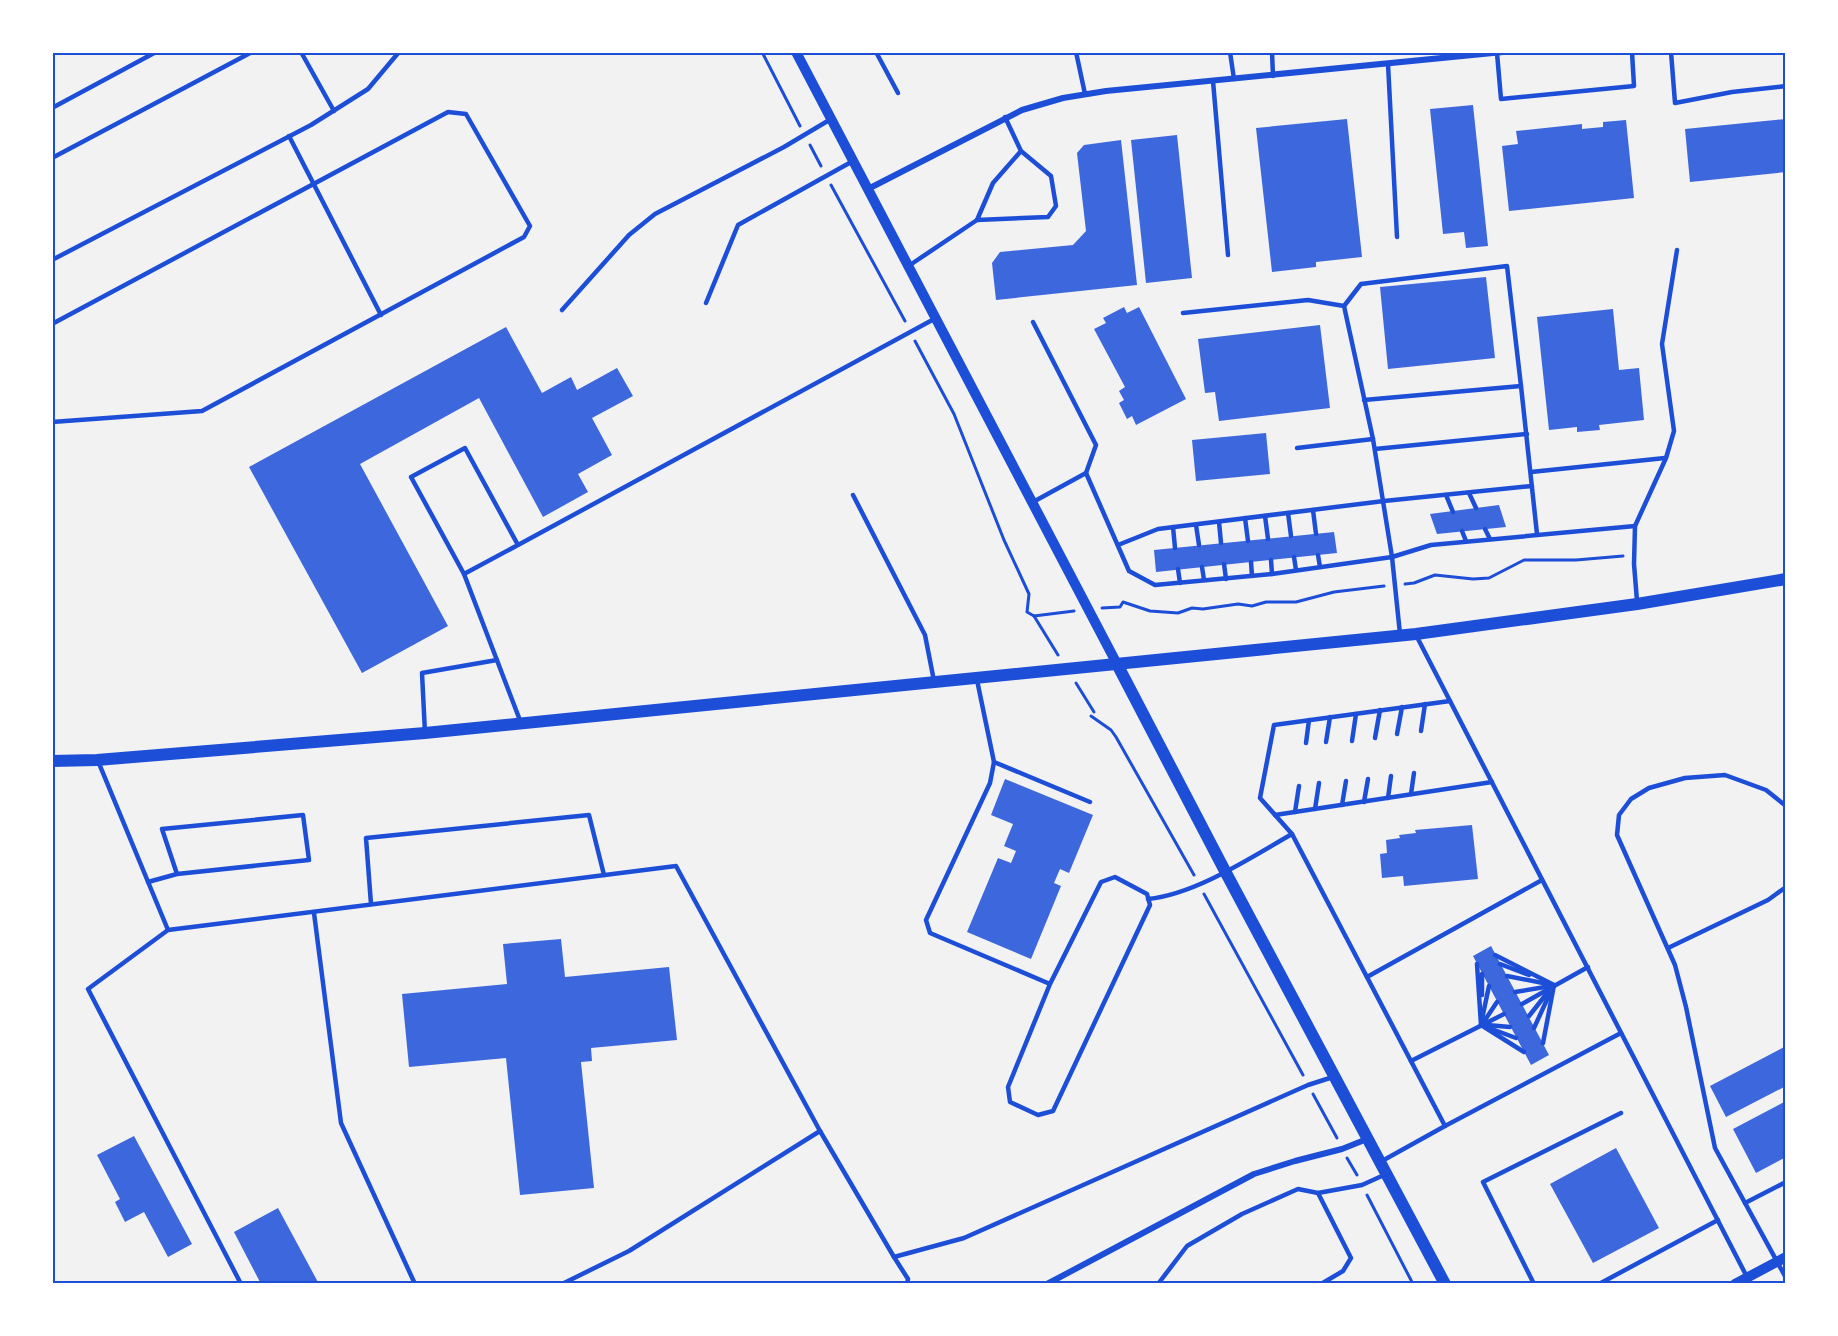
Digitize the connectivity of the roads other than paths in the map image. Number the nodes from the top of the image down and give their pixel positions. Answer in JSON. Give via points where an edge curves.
{"nodes":[{"id":1,"x":156,"y":52,"type":"edge"},
{"id":2,"x":252,"y":52,"type":"edge"},
{"id":3,"x":301,"y":52,"type":"edge"},
{"id":4,"x":399,"y":52,"type":"edge"},
{"id":5,"x":796,"y":52,"type":"edge"},
{"id":6,"x":876,"y":52,"type":"edge"},
{"id":7,"x":1076,"y":52,"type":"edge"},
{"id":8,"x":1230,"y":52,"type":"edge"},
{"id":9,"x":1272,"y":52,"type":"edge"},
{"id":10,"x":1503,"y":52,"type":"edge"},
{"id":11,"x":1632,"y":52,"type":"edge"},
{"id":12,"x":1671,"y":52,"type":"edge"},
{"id":13,"x":1497,"y":53,"type":"edge"},
{"id":14,"x":1448,"y":55,"type":"edge"},
{"id":15,"x":1388,"y":64,"type":"junction"},
{"id":16,"x":1273,"y":76,"type":"junction"},
{"id":17,"x":1234,"y":80,"type":"junction"},
{"id":18,"x":1214,"y":81,"type":"junction"},
{"id":19,"x":1785,"y":86,"type":"edge"},
{"id":20,"x":898,"y":93,"type":"dead end"},
{"id":21,"x":1085,"y":94,"type":"junction"},
{"id":22,"x":52,"y":108,"type":"edge"},
{"id":23,"x":334,"y":111,"type":"junction"},
{"id":24,"x":1005,"y":117,"type":"junction"},
{"id":25,"x":831,"y":119,"type":"junction"},
{"id":26,"x":289,"y":136,"type":"junction"},
{"id":27,"x":1021,"y":151,"type":"junction"},
{"id":28,"x":52,"y":158,"type":"edge"},
{"id":29,"x":853,"y":161,"type":"junction"},
{"id":30,"x":314,"y":183,"type":"junction"},
{"id":31,"x":868,"y":189,"type":"junction"},
{"id":32,"x":977,"y":220,"type":"junction"},
{"id":33,"x":1397,"y":237,"type":"dead end"},
{"id":34,"x":1677,"y":250,"type":"dead end"},
{"id":35,"x":1228,"y":255,"type":"dead end"},
{"id":36,"x":52,"y":260,"type":"edge"},
{"id":37,"x":909,"y":266,"type":"junction"},
{"id":38,"x":706,"y":303,"type":"dead end"},
{"id":39,"x":1344,"y":306,"type":"junction"},
{"id":40,"x":562,"y":310,"type":"dead end"},
{"id":41,"x":1183,"y":313,"type":"dead end"},
{"id":42,"x":381,"y":315,"type":"junction"},
{"id":43,"x":936,"y":318,"type":"junction"},
{"id":44,"x":1034,"y":322,"type":"dead end"},
{"id":45,"x":52,"y":324,"type":"edge"},
{"id":46,"x":1521,"y":386,"type":"junction"},
{"id":47,"x":1364,"y":400,"type":"junction"},
{"id":48,"x":52,"y":422,"type":"edge"},
{"id":49,"x":1527,"y":434,"type":"junction"},
{"id":50,"x":1373,"y":439,"type":"junction"},
{"id":51,"x":1297,"y":448,"type":"dead end"},
{"id":52,"x":1375,"y":449,"type":"junction"},
{"id":53,"x":1666,"y":458,"type":"junction"},
{"id":54,"x":1531,"y":472,"type":"junction"},
{"id":55,"x":1086,"y":473,"type":"junction"},
{"id":56,"x":1532,"y":486,"type":"junction"},
{"id":57,"x":1469,"y":493,"type":"junction"},
{"id":58,"x":853,"y":495,"type":"dead end"},
{"id":59,"x":1446,"y":495,"type":"junction"},
{"id":60,"x":1384,"y":501,"type":"junction"},
{"id":61,"x":1033,"y":502,"type":"junction"},
{"id":62,"x":1476,"y":508,"type":"dead end"},
{"id":63,"x":1313,"y":510,"type":"junction"},
{"id":64,"x":1453,"y":512,"type":"dead end"},
{"id":65,"x":1288,"y":513,"type":"junction"},
{"id":66,"x":1265,"y":516,"type":"junction"},
{"id":67,"x":1245,"y":518,"type":"junction"},
{"id":68,"x":1219,"y":522,"type":"junction"},
{"id":69,"x":1196,"y":525,"type":"junction"},
{"id":70,"x":1635,"y":526,"type":"junction"},
{"id":71,"x":1173,"y":527,"type":"junction"},
{"id":72,"x":1485,"y":529,"type":"dead end"},
{"id":73,"x":1461,"y":531,"type":"dead end"},
{"id":74,"x":1316,"y":534,"type":"dead end"},
{"id":75,"x":1537,"y":534,"type":"junction"},
{"id":76,"x":1291,"y":536,"type":"dead end"},
{"id":77,"x":1268,"y":539,"type":"dead end"},
{"id":78,"x":1490,"y":539,"type":"junction"},
{"id":79,"x":1248,"y":541,"type":"dead end"},
{"id":80,"x":1466,"y":541,"type":"junction"},
{"id":81,"x":1221,"y":543,"type":"dead end"},
{"id":82,"x":518,"y":545,"type":"junction"},
{"id":83,"x":1118,"y":545,"type":"junction"},
{"id":84,"x":1199,"y":546,"type":"dead end"},
{"id":85,"x":1175,"y":548,"type":"dead end"},
{"id":86,"x":1318,"y":555,"type":"dead end"},
{"id":87,"x":1294,"y":557,"type":"dead end"},
{"id":88,"x":1392,"y":557,"type":"junction"},
{"id":89,"x":1271,"y":560,"type":"dead end"},
{"id":90,"x":1251,"y":562,"type":"dead end"},
{"id":91,"x":1224,"y":564,"type":"dead end"},
{"id":92,"x":1202,"y":567,"type":"dead end"},
{"id":93,"x":1320,"y":567,"type":"junction"},
{"id":94,"x":1178,"y":569,"type":"dead end"},
{"id":95,"x":1296,"y":570,"type":"junction"},
{"id":96,"x":464,"y":574,"type":"junction"},
{"id":97,"x":1272,"y":574,"type":"junction"},
{"id":98,"x":1252,"y":576,"type":"junction"},
{"id":99,"x":1226,"y":579,"type":"junction"},
{"id":100,"x":1785,"y":579,"type":"edge"},
{"id":101,"x":1204,"y":580,"type":"junction"},
{"id":102,"x":1180,"y":583,"type":"junction"},
{"id":103,"x":1637,"y":604,"type":"junction"},
{"id":104,"x":1400,"y":634,"type":"junction"},
{"id":105,"x":1416,"y":634,"type":"junction"},
{"id":106,"x":497,"y":660,"type":"junction"},
{"id":107,"x":1116,"y":664,"type":"junction"},
{"id":108,"x":976,"y":677,"type":"junction"},
{"id":109,"x":934,"y":681,"type":"junction"},
{"id":110,"x":1450,"y":700,"type":"junction"},
{"id":111,"x":1425,"y":704,"type":"junction"},
{"id":112,"x":1402,"y":707,"type":"junction"},
{"id":113,"x":1380,"y":711,"type":"junction"},
{"id":114,"x":1356,"y":714,"type":"junction"},
{"id":115,"x":1330,"y":717,"type":"junction"},
{"id":116,"x":1310,"y":720,"type":"junction"},
{"id":117,"x":521,"y":723,"type":"junction"},
{"id":118,"x":1421,"y":731,"type":"dead end"},
{"id":119,"x":425,"y":733,"type":"junction"},
{"id":120,"x":1397,"y":734,"type":"dead end"},
{"id":121,"x":1375,"y":738,"type":"dead end"},
{"id":122,"x":1352,"y":741,"type":"dead end"},
{"id":123,"x":1326,"y":742,"type":"dead end"},
{"id":124,"x":1306,"y":743,"type":"dead end"},
{"id":125,"x":97,"y":760,"type":"junction"},
{"id":126,"x":53,"y":761,"type":"edge"},
{"id":127,"x":994,"y":762,"type":"junction"},
{"id":128,"x":1414,"y":772,"type":"dead end"},
{"id":129,"x":1391,"y":776,"type":"dead end"},
{"id":130,"x":1368,"y":779,"type":"dead end"},
{"id":131,"x":1346,"y":781,"type":"dead end"},
{"id":132,"x":1492,"y":782,"type":"junction"},
{"id":133,"x":1319,"y":783,"type":"dead end"},
{"id":134,"x":1299,"y":786,"type":"dead end"},
{"id":135,"x":1411,"y":794,"type":"junction"},
{"id":136,"x":1388,"y":798,"type":"junction"},
{"id":137,"x":1090,"y":802,"type":"dead end"},
{"id":138,"x":1364,"y":802,"type":"junction"},
{"id":139,"x":1342,"y":805,"type":"junction"},
{"id":140,"x":1785,"y":806,"type":"edge"},
{"id":141,"x":1315,"y":809,"type":"junction"},
{"id":142,"x":1295,"y":812,"type":"junction"},
{"id":143,"x":1275,"y":815,"type":"junction"},
{"id":144,"x":1292,"y":834,"type":"junction"},
{"id":145,"x":1225,"y":871,"type":"junction"},
{"id":146,"x":177,"y":874,"type":"junction"},
{"id":147,"x":604,"y":875,"type":"junction"},
{"id":148,"x":1542,"y":880,"type":"junction"},
{"id":149,"x":148,"y":882,"type":"junction"},
{"id":150,"x":1785,"y":887,"type":"edge"},
{"id":151,"x":1148,"y":899,"type":"junction"},
{"id":152,"x":371,"y":904,"type":"junction"},
{"id":153,"x":314,"y":913,"type":"junction"},
{"id":154,"x":168,"y":930,"type":"junction"},
{"id":155,"x":1668,"y":948,"type":"junction"},
{"id":156,"x":1495,"y":955,"type":"dead end"},
{"id":157,"x":1477,"y":964,"type":"dead end"},
{"id":158,"x":1500,"y":964,"type":"dead end"},
{"id":159,"x":1588,"y":967,"type":"junction"},
{"id":160,"x":1482,"y":974,"type":"dead end"},
{"id":161,"x":1507,"y":976,"type":"dead end"},
{"id":162,"x":1367,"y":977,"type":"junction"},
{"id":163,"x":1050,"y":984,"type":"junction"},
{"id":164,"x":1554,"y":986,"type":"junction"},
{"id":165,"x":1489,"y":987,"type":"dead end"},
{"id":166,"x":1515,"y":992,"type":"dead end"},
{"id":167,"x":1497,"y":1002,"type":"dead end"},
{"id":168,"x":1522,"y":1004,"type":"dead end"},
{"id":169,"x":1504,"y":1014,"type":"dead end"},
{"id":170,"x":1528,"y":1017,"type":"dead end"},
{"id":171,"x":1481,"y":1025,"type":"junction"},
{"id":172,"x":1510,"y":1027,"type":"dead end"},
{"id":173,"x":1534,"y":1028,"type":"dead end"},
{"id":174,"x":1621,"y":1033,"type":"junction"},
{"id":175,"x":1516,"y":1038,"type":"dead end"},
{"id":176,"x":1543,"y":1043,"type":"dead end"},
{"id":177,"x":1524,"y":1052,"type":"dead end"},
{"id":178,"x":1411,"y":1061,"type":"junction"},
{"id":179,"x":1335,"y":1076,"type":"junction"},
{"id":180,"x":1621,"y":1113,"type":"dead end"},
{"id":181,"x":1445,"y":1126,"type":"junction"},
{"id":182,"x":820,"y":1131,"type":"junction"},
{"id":183,"x":1368,"y":1138,"type":"junction"},
{"id":184,"x":1380,"y":1161,"type":"junction"},
{"id":185,"x":1387,"y":1173,"type":"junction"},
{"id":186,"x":1785,"y":1182,"type":"edge"},
{"id":187,"x":1318,"y":1193,"type":"junction"},
{"id":188,"x":1745,"y":1203,"type":"junction"},
{"id":189,"x":1718,"y":1220,"type":"junction"},
{"id":190,"x":894,"y":1257,"type":"junction"},
{"id":191,"x":1781,"y":1259,"type":"edge"},
{"id":192,"x":1747,"y":1277,"type":"junction"},
{"id":193,"x":1785,"y":1278,"type":"edge"},
{"id":194,"x":241,"y":1284,"type":"edge"},
{"id":195,"x":415,"y":1284,"type":"edge"},
{"id":196,"x":562,"y":1284,"type":"edge"},
{"id":197,"x":907,"y":1284,"type":"edge"},
{"id":198,"x":1047,"y":1284,"type":"edge"},
{"id":199,"x":1158,"y":1284,"type":"edge"},
{"id":200,"x":1321,"y":1284,"type":"edge"},
{"id":201,"x":1445,"y":1284,"type":"edge"},
{"id":202,"x":1534,"y":1284,"type":"edge"},
{"id":203,"x":1599,"y":1284,"type":"edge"},
{"id":204,"x":1735,"y":1284,"type":"edge"}],
"edges":[{"from":1,"to":22,"type":"lane"},
{"from":2,"to":28,"type":"lane"},
{"from":3,"to":23,"type":"lane"},
{"from":4,"to":23,"type":"lane","via":[[368,89]]},
{"from":5,"to":25,"type":"street"},
{"from":6,"to":20,"type":"lane"},
{"from":7,"to":21,"type":"lane"},
{"from":8,"to":17,"type":"lane"},
{"from":9,"to":16,"type":"lane"},
{"from":10,"to":13,"type":"street"},
{"from":11,"to":13,"type":"lane","via":[[1634,86],[1501,99]]},
{"from":12,"to":19,"type":"lane","via":[[1675,103]]},
{"from":13,"to":14,"type":"street"},
{"from":14,"to":15,"type":"street"},
{"from":15,"to":16,"type":"street"},
{"from":15,"to":33,"type":"lane"},
{"from":16,"to":17,"type":"street"},
{"from":17,"to":18,"type":"street"},
{"from":18,"to":21,"type":"street"},
{"from":18,"to":35,"type":"lane"},
{"from":21,"to":24,"type":"street"},
{"from":23,"to":26,"type":"lane"},
{"from":24,"to":27,"type":"lane"},
{"from":24,"to":31,"type":"street"},
{"from":25,"to":29,"type":"street"},
{"from":25,"to":40,"type":"lane","via":[[655,214],[629,234]]},
{"from":26,"to":30,"type":"lane"},
{"from":26,"to":36,"type":"lane"},
{"from":27,"to":32,"type":"lane","via":[[993,183]]},
{"from":27,"to":32,"type":"lane","via":[[1051,176],[1056,206],[1048,218]]},
{"from":29,"to":31,"type":"street"},
{"from":29,"to":38,"type":"lane","via":[[738,225]]},
{"from":30,"to":42,"type":"lane"},
{"from":30,"to":42,"type":"lane","via":[[448,112],[466,114],[530,226],[524,237]]},
{"from":30,"to":45,"type":"lane"},
{"from":31,"to":37,"type":"street"},
{"from":32,"to":37,"type":"lane"},
{"from":34,"to":53,"type":"lane","via":[[1662,344],[1674,431]]},
{"from":37,"to":43,"type":"street"},
{"from":39,"to":41,"type":"lane","via":[[1308,300]]},
{"from":39,"to":46,"type":"lane","via":[[1361,284],[1507,266]]},
{"from":39,"to":47,"type":"lane"},
{"from":42,"to":48,"type":"lane","via":[[202,411]]},
{"from":43,"to":61,"type":"street"},
{"from":43,"to":82,"type":"lane"},
{"from":44,"to":55,"type":"lane","via":[[1096,445]]},
{"from":46,"to":47,"type":"lane"},
{"from":46,"to":49,"type":"lane"},
{"from":47,"to":50,"type":"lane"},
{"from":49,"to":52,"type":"lane"},
{"from":49,"to":54,"type":"lane"},
{"from":50,"to":51,"type":"lane"},
{"from":50,"to":52,"type":"lane"},
{"from":52,"to":60,"type":"lane"},
{"from":53,"to":54,"type":"lane"},
{"from":53,"to":70,"type":"lane"},
{"from":54,"to":56,"type":"lane"},
{"from":55,"to":61,"type":"lane"},
{"from":55,"to":83,"type":"lane"},
{"from":56,"to":57,"type":"lane"},
{"from":56,"to":75,"type":"lane"},
{"from":57,"to":59,"type":"lane"},
{"from":57,"to":62,"type":"lane"},
{"from":58,"to":109,"type":"lane","via":[[925,635]]},
{"from":59,"to":60,"type":"lane"},
{"from":59,"to":64,"type":"lane"},
{"from":60,"to":63,"type":"lane"},
{"from":60,"to":88,"type":"lane"},
{"from":61,"to":107,"type":"street"},
{"from":63,"to":65,"type":"lane"},
{"from":63,"to":74,"type":"lane"},
{"from":65,"to":66,"type":"lane"},
{"from":65,"to":76,"type":"lane"},
{"from":66,"to":67,"type":"lane"},
{"from":66,"to":77,"type":"lane"},
{"from":67,"to":68,"type":"lane"},
{"from":67,"to":79,"type":"lane"},
{"from":68,"to":69,"type":"lane"},
{"from":68,"to":81,"type":"lane"},
{"from":69,"to":71,"type":"lane"},
{"from":69,"to":84,"type":"lane"},
{"from":70,"to":75,"type":"lane"},
{"from":70,"to":103,"type":"lane"},
{"from":71,"to":83,"type":"lane"},
{"from":71,"to":85,"type":"lane"},
{"from":72,"to":78,"type":"lane"},
{"from":73,"to":80,"type":"lane"},
{"from":75,"to":78,"type":"lane"},
{"from":78,"to":80,"type":"lane"},
{"from":80,"to":88,"type":"lane","via":[[1431,545]]},
{"from":82,"to":96,"type":"lane"},
{"from":82,"to":96,"type":"lane","via":[[465,448],[411,477]]},
{"from":83,"to":102,"type":"lane","via":[[1130,571],[1155,585]]},
{"from":86,"to":93,"type":"lane"},
{"from":87,"to":95,"type":"lane"},
{"from":88,"to":93,"type":"lane"},
{"from":88,"to":104,"type":"lane"},
{"from":89,"to":97,"type":"lane"},
{"from":90,"to":98,"type":"lane"},
{"from":91,"to":99,"type":"lane"},
{"from":92,"to":101,"type":"lane"},
{"from":93,"to":95,"type":"lane"},
{"from":94,"to":102,"type":"lane"},
{"from":95,"to":97,"type":"lane"},
{"from":96,"to":106,"type":"lane"},
{"from":97,"to":98,"type":"lane"},
{"from":98,"to":99,"type":"lane"},
{"from":99,"to":101,"type":"lane"},
{"from":100,"to":103,"type":"main road"},
{"from":101,"to":102,"type":"lane"},
{"from":103,"to":105,"type":"main road"},
{"from":104,"to":105,"type":"main road"},
{"from":104,"to":107,"type":"main road"},
{"from":105,"to":110,"type":"lane"},
{"from":106,"to":117,"type":"lane"},
{"from":106,"to":119,"type":"lane","via":[[422,673]]},
{"from":107,"to":108,"type":"main road"},
{"from":107,"to":145,"type":"main road"},
{"from":108,"to":109,"type":"main road"},
{"from":108,"to":127,"type":"lane"},
{"from":109,"to":117,"type":"main road"},
{"from":110,"to":111,"type":"lane"},
{"from":110,"to":132,"type":"lane"},
{"from":111,"to":112,"type":"lane"},
{"from":111,"to":118,"type":"lane"},
{"from":112,"to":113,"type":"lane"},
{"from":112,"to":120,"type":"lane"},
{"from":113,"to":114,"type":"lane"},
{"from":113,"to":121,"type":"lane"},
{"from":114,"to":115,"type":"lane"},
{"from":114,"to":122,"type":"lane"},
{"from":115,"to":116,"type":"lane"},
{"from":115,"to":123,"type":"lane"},
{"from":116,"to":124,"type":"lane"},
{"from":116,"to":143,"type":"lane","via":[[1274,725],[1260,798]]},
{"from":117,"to":119,"type":"main road"},
{"from":119,"to":125,"type":"main road"},
{"from":125,"to":126,"type":"main road"},
{"from":125,"to":149,"type":"lane"},
{"from":127,"to":137,"type":"lane"},
{"from":127,"to":163,"type":"lane","via":[[990,783],[926,920],[930,933]]},
{"from":128,"to":135,"type":"lane"},
{"from":129,"to":136,"type":"lane"},
{"from":130,"to":138,"type":"lane"},
{"from":131,"to":139,"type":"lane"},
{"from":132,"to":135,"type":"lane"},
{"from":132,"to":148,"type":"lane"},
{"from":133,"to":141,"type":"lane"},
{"from":134,"to":142,"type":"lane"},
{"from":135,"to":136,"type":"lane"},
{"from":136,"to":138,"type":"lane"},
{"from":138,"to":139,"type":"lane"},
{"from":139,"to":141,"type":"lane"},
{"from":140,"to":155,"type":"lane","via":[[1766,790],[1725,775],[1685,778],[1649,788],[1631,799],[1619,815],[1617,835]]},
{"from":141,"to":142,"type":"lane"},
{"from":142,"to":143,"type":"lane"},
{"from":143,"to":144,"type":"lane"},
{"from":144,"to":145,"type":"lane"},
{"from":144,"to":162,"type":"lane"},
{"from":145,"to":151,"type":"lane","via":[[1188,890]]},
{"from":145,"to":179,"type":"main road"},
{"from":146,"to":146,"type":"lane","via":[[162,829],[303,815],[309,860]]},
{"from":146,"to":149,"type":"lane"},
{"from":147,"to":152,"type":"lane"},
{"from":147,"to":152,"type":"lane","via":[[589,814],[366,838]]},
{"from":147,"to":182,"type":"lane","via":[[676,866]]},
{"from":148,"to":159,"type":"lane"},
{"from":148,"to":162,"type":"lane"},
{"from":149,"to":154,"type":"lane"},
{"from":150,"to":155,"type":"lane","via":[[1768,900]]},
{"from":151,"to":163,"type":"lane","via":[[1147,894],[1114,877],[1101,882]]},
{"from":151,"to":163,"type":"lane","via":[[1150,905],[1053,1111],[1038,1115],[1010,1102],[1008,1087]]},
{"from":152,"to":153,"type":"lane"},
{"from":153,"to":154,"type":"lane"},
{"from":153,"to":195,"type":"lane","via":[[341,1123]]},
{"from":154,"to":194,"type":"lane","via":[[88,989]]},
{"from":155,"to":188,"type":"lane","via":[[1686,1007],[1715,1148]]},
{"from":156,"to":164,"type":"lane"},
{"from":157,"to":171,"type":"lane"},
{"from":158,"to":164,"type":"lane"},
{"from":159,"to":164,"type":"lane"},
{"from":159,"to":174,"type":"lane"},
{"from":160,"to":171,"type":"lane"},
{"from":161,"to":164,"type":"lane"},
{"from":162,"to":178,"type":"lane"},
{"from":164,"to":166,"type":"lane"},
{"from":164,"to":168,"type":"lane"},
{"from":164,"to":170,"type":"lane"},
{"from":164,"to":173,"type":"lane"},
{"from":164,"to":176,"type":"lane"},
{"from":165,"to":171,"type":"lane"},
{"from":167,"to":171,"type":"lane"},
{"from":169,"to":171,"type":"lane"},
{"from":171,"to":172,"type":"lane"},
{"from":171,"to":175,"type":"lane"},
{"from":171,"to":177,"type":"lane"},
{"from":171,"to":178,"type":"lane"},
{"from":174,"to":181,"type":"lane"},
{"from":174,"to":189,"type":"lane"},
{"from":178,"to":181,"type":"lane"},
{"from":179,"to":183,"type":"main road"},
{"from":179,"to":190,"type":"lane","via":[[964,1238]]},
{"from":180,"to":202,"type":"lane","via":[[1483,1182]]},
{"from":181,"to":184,"type":"lane"},
{"from":182,"to":190,"type":"lane"},
{"from":182,"to":196,"type":"lane","via":[[629,1251]]},
{"from":183,"to":184,"type":"main road"},
{"from":183,"to":198,"type":"street","via":[[1254,1174]]},
{"from":184,"to":185,"type":"main road"},
{"from":185,"to":187,"type":"lane","via":[[1362,1185]]},
{"from":185,"to":201,"type":"main road"},
{"from":186,"to":188,"type":"lane"},
{"from":187,"to":199,"type":"lane","via":[[1298,1189],[1242,1214],[1187,1246]]},
{"from":187,"to":200,"type":"lane","via":[[1351,1258],[1343,1271]]},
{"from":188,"to":191,"type":"lane"},
{"from":189,"to":192,"type":"lane"},
{"from":189,"to":203,"type":"lane"},
{"from":190,"to":197,"type":"lane","via":[[908,1279]]},
{"from":191,"to":192,"type":"street"},
{"from":191,"to":193,"type":"lane"},
{"from":192,"to":204,"type":"street"}]}
